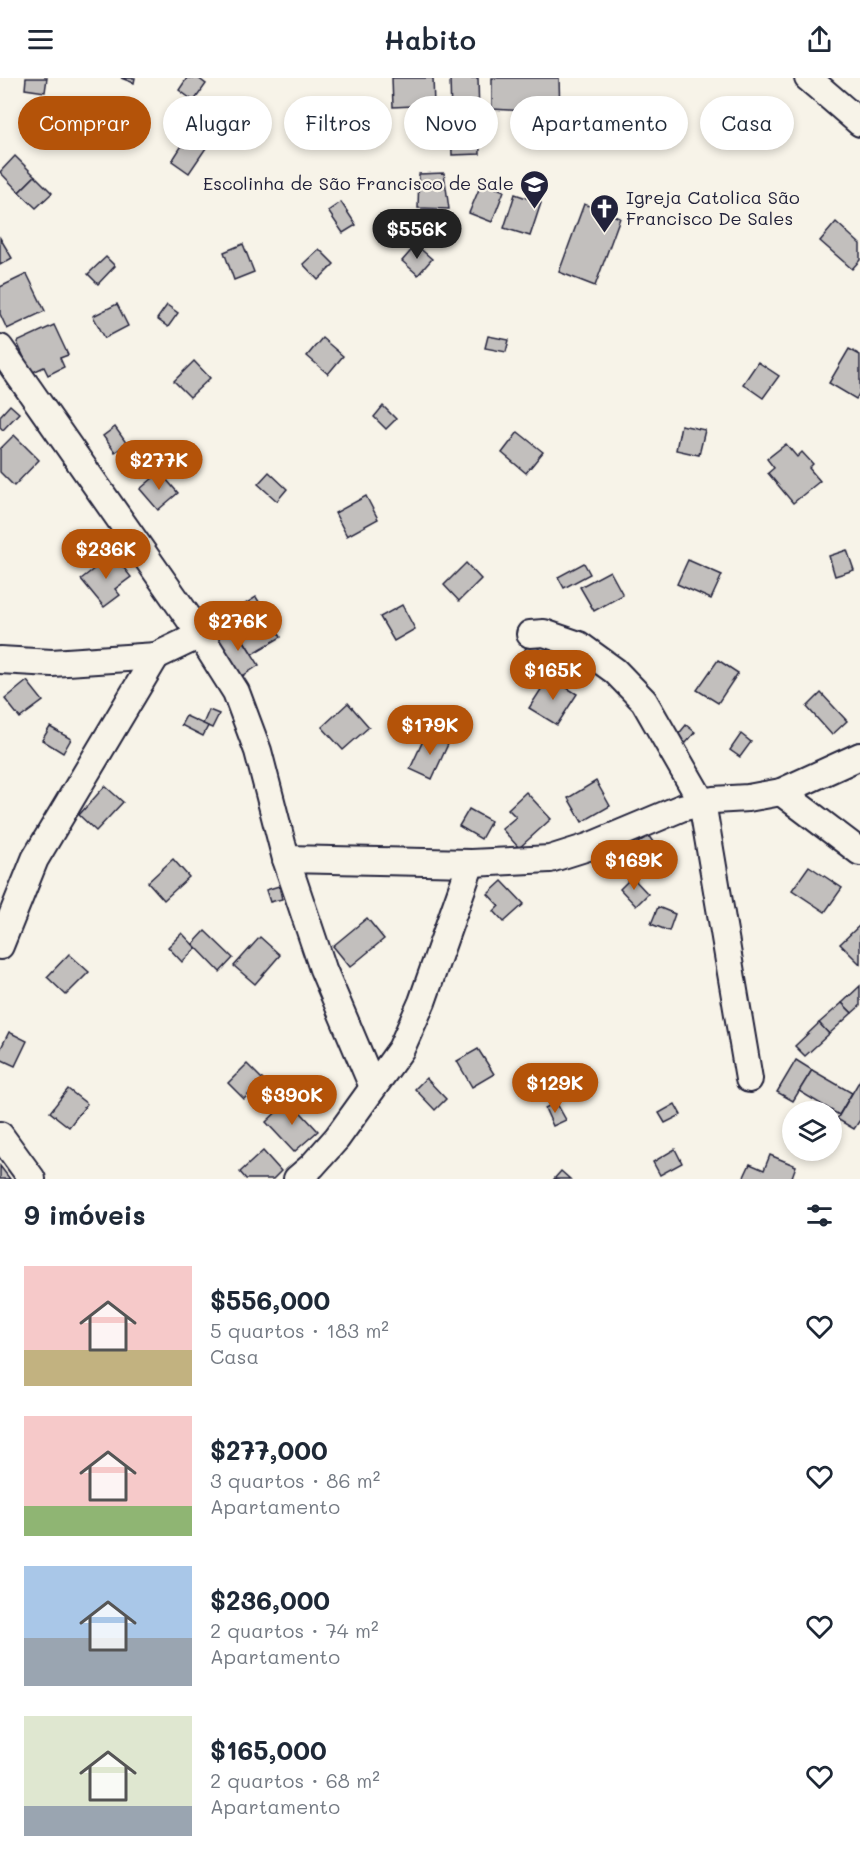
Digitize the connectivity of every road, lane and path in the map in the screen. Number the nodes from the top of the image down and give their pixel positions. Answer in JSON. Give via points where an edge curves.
{"nodes":[{"id":1,"x":808,"y":78,"type":"edge"},
{"id":2,"x":860,"y":123,"type":"edge"},
{"id":3,"x":0,"y":348,"type":"edge"},
{"id":4,"x":530,"y":634,"type":"dead end"},
{"id":5,"x":200,"y":635,"type":"junction"},
{"id":6,"x":156,"y":656,"type":"junction"},
{"id":7,"x":0,"y":660,"type":"edge"},
{"id":8,"x":860,"y":756,"type":"edge"},
{"id":9,"x":781,"y":792,"type":"junction"},
{"id":10,"x":702,"y":802,"type":"junction"},
{"id":11,"x":860,"y":852,"type":"edge"},
{"id":12,"x":286,"y":859,"type":"junction"},
{"id":13,"x":471,"y":862,"type":"junction"},
{"id":14,"x":0,"y":946,"type":"edge"},
{"id":15,"x":749,"y":1079,"type":"dead end"},
{"id":16,"x":373,"y":1087,"type":"junction"},
{"id":17,"x":0,"y":1135,"type":"edge"},
{"id":18,"x":32,"y":1179,"type":"edge"},
{"id":19,"x":297,"y":1179,"type":"edge"}],
"edges":[{"from":1,"to":2,"type":"street"},
{"from":3,"to":5,"type":"street"},
{"from":4,"to":10,"type":"street","via":[[544,633],[579,645],[615,670],[644,700]]},
{"from":5,"to":6,"type":"street"},
{"from":5,"to":12,"type":"street","via":[[236,692],[258,751]]},
{"from":6,"to":7,"type":"street","via":[[52,663]]},
{"from":6,"to":14,"type":"street","via":[[35,859]]},
{"from":8,"to":9,"type":"street"},
{"from":9,"to":10,"type":"street"},
{"from":9,"to":11,"type":"street"},
{"from":10,"to":13,"type":"street","via":[[550,860]]},
{"from":10,"to":15,"type":"street"},
{"from":12,"to":13,"type":"street"},
{"from":12,"to":16,"type":"street","via":[[323,969]]},
{"from":13,"to":16,"type":"street","via":[[422,1002],[401,1049]]},
{"from":16,"to":19,"type":"street","via":[[337,1138]]},
{"from":17,"to":18,"type":"street"}]}
